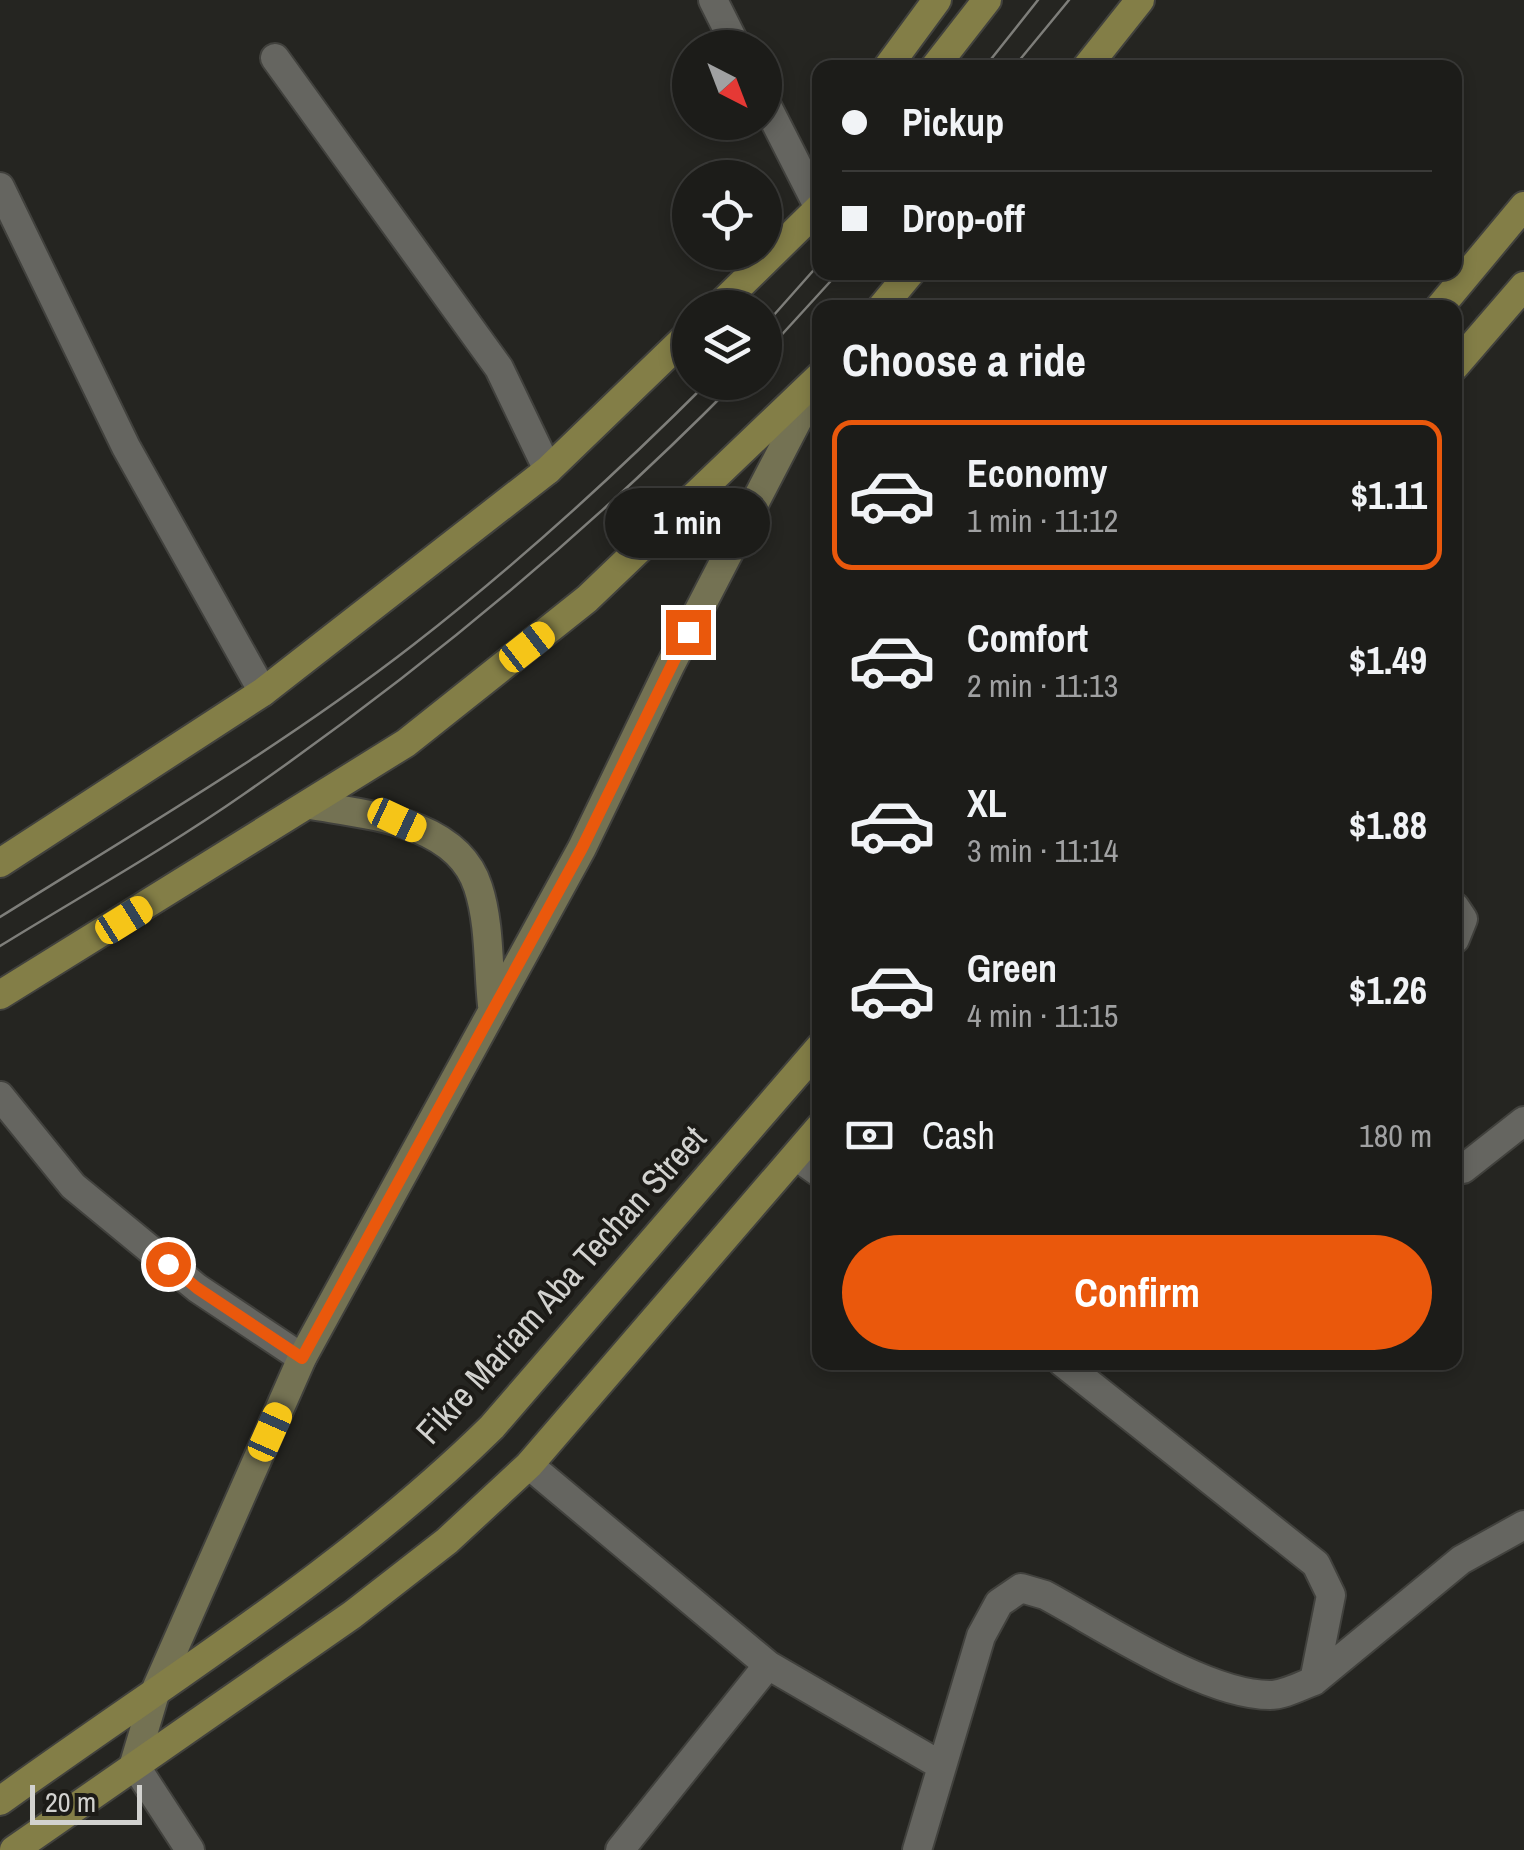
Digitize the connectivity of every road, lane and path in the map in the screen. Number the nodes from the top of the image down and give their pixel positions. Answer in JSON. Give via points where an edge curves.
{"nodes":[{"id":1,"x":713,"y":0,"type":"edge"},
{"id":2,"x":937,"y":0,"type":"edge"},
{"id":3,"x":987,"y":0,"type":"edge"},
{"id":4,"x":1140,"y":0,"type":"edge"},
{"id":5,"x":728,"y":30,"type":"edge"},
{"id":6,"x":275,"y":58,"type":"dead end"},
{"id":7,"x":893,"y":60,"type":"edge"},
{"id":8,"x":940,"y":60,"type":"edge"},
{"id":9,"x":1092,"y":60,"type":"edge"},
{"id":10,"x":782,"y":135,"type":"edge"},
{"id":11,"x":0,"y":187,"type":"edge"},
{"id":12,"x":812,"y":193,"type":"edge"},
{"id":13,"x":1524,"y":206,"type":"edge"},
{"id":14,"x":812,"y":216,"type":"edge"},
{"id":15,"x":904,"y":280,"type":"edge"},
{"id":16,"x":1524,"y":286,"type":"edge"},
{"id":17,"x":735,"y":290,"type":"edge"},
{"id":18,"x":887,"y":300,"type":"edge"},
{"id":19,"x":1446,"y":300,"type":"edge"},
{"id":20,"x":672,"y":350,"type":"edge"},
{"id":21,"x":1462,"y":358,"type":"edge"},
{"id":22,"x":812,"y":385,"type":"edge"},
{"id":23,"x":812,"y":392,"type":"edge"},
{"id":24,"x":548,"y":470,"type":"junction"},
{"id":25,"x":263,"y":692,"type":"junction"},
{"id":26,"x":311,"y":805,"type":"junction"},
{"id":27,"x":0,"y":863,"type":"edge"},
{"id":28,"x":0,"y":996,"type":"edge"},
{"id":29,"x":492,"y":1005,"type":"junction"},
{"id":30,"x":812,"y":1056,"type":"edge"},
{"id":31,"x":0,"y":1096,"type":"edge"},
{"id":32,"x":1524,"y":1121,"type":"edge"},
{"id":33,"x":812,"y":1136,"type":"edge"},
{"id":34,"x":796,"y":1156,"type":"junction"},
{"id":35,"x":812,"y":1167,"type":"edge"},
{"id":36,"x":1462,"y":1169,"type":"edge"},
{"id":37,"x":302,"y":1358,"type":"junction"},
{"id":38,"x":1072,"y":1370,"type":"edge"},
{"id":39,"x":529,"y":1465,"type":"junction"},
{"id":40,"x":1524,"y":1525,"type":"edge"},
{"id":41,"x":768,"y":1665,"type":"junction"},
{"id":42,"x":1314,"y":1681,"type":"junction"},
{"id":43,"x":157,"y":1687,"type":"junction"},
{"id":44,"x":134,"y":1764,"type":"junction"},
{"id":45,"x":942,"y":1766,"type":"junction"},
{"id":46,"x":0,"y":1800,"type":"edge"},
{"id":47,"x":14,"y":1850,"type":"edge"},
{"id":48,"x":190,"y":1850,"type":"edge"},
{"id":49,"x":620,"y":1850,"type":"edge"},
{"id":50,"x":917,"y":1850,"type":"edge"}],
"edges":[{"from":1,"to":5,"type":"street"},
{"from":2,"to":7,"type":"main road"},
{"from":3,"to":8,"type":"main road"},
{"from":4,"to":9,"type":"main road"},
{"from":6,"to":24,"type":"street","via":[[499,368]]},
{"from":10,"to":12,"type":"street"},
{"from":11,"to":25,"type":"street","via":[[126,447]]},
{"from":13,"to":19,"type":"main road"},
{"from":14,"to":17,"type":"main road"},
{"from":15,"to":18,"type":"main road"},
{"from":16,"to":21,"type":"main road"},
{"from":20,"to":24,"type":"main road"},
{"from":22,"to":26,"type":"main road","via":[[587,599],[406,743]]},
{"from":23,"to":29,"type":"main road","via":[[582,848]]},
{"from":24,"to":25,"type":"main road"},
{"from":25,"to":27,"type":"main road"},
{"from":26,"to":28,"type":"main road"},
{"from":26,"to":29,"type":"main road","via":[[397,820],[457,853],[478,886]]},
{"from":29,"to":37,"type":"main road"},
{"from":30,"to":43,"type":"main road","name":"Fikre Mariam Aba Techan Street","via":[[455,1463],[330,1570]]},
{"from":31,"to":37,"type":"street","via":[[73,1186],[197,1288]]},
{"from":32,"to":36,"type":"street"},
{"from":33,"to":34,"type":"main road"},
{"from":34,"to":35,"type":"street"},
{"from":34,"to":39,"type":"main road"},
{"from":37,"to":43,"type":"main road"},
{"from":38,"to":42,"type":"street","via":[[1316,1564],[1332,1595]]},
{"from":39,"to":41,"type":"street"},
{"from":39,"to":44,"type":"main road","via":[[447,1542],[352,1614]]},
{"from":40,"to":42,"type":"street","via":[[1461,1560]]},
{"from":41,"to":45,"type":"street"},
{"from":41,"to":49,"type":"street"},
{"from":42,"to":45,"type":"street","via":[[1273,1696],[1234,1690],[1021,1588],[999,1603],[982,1636]]},
{"from":43,"to":44,"type":"main road"},
{"from":43,"to":46,"type":"main road","name":"Fikre Mariam Aba Techan Street"},
{"from":44,"to":47,"type":"main road"},
{"from":44,"to":48,"type":"street"},
{"from":45,"to":50,"type":"street"}]}
